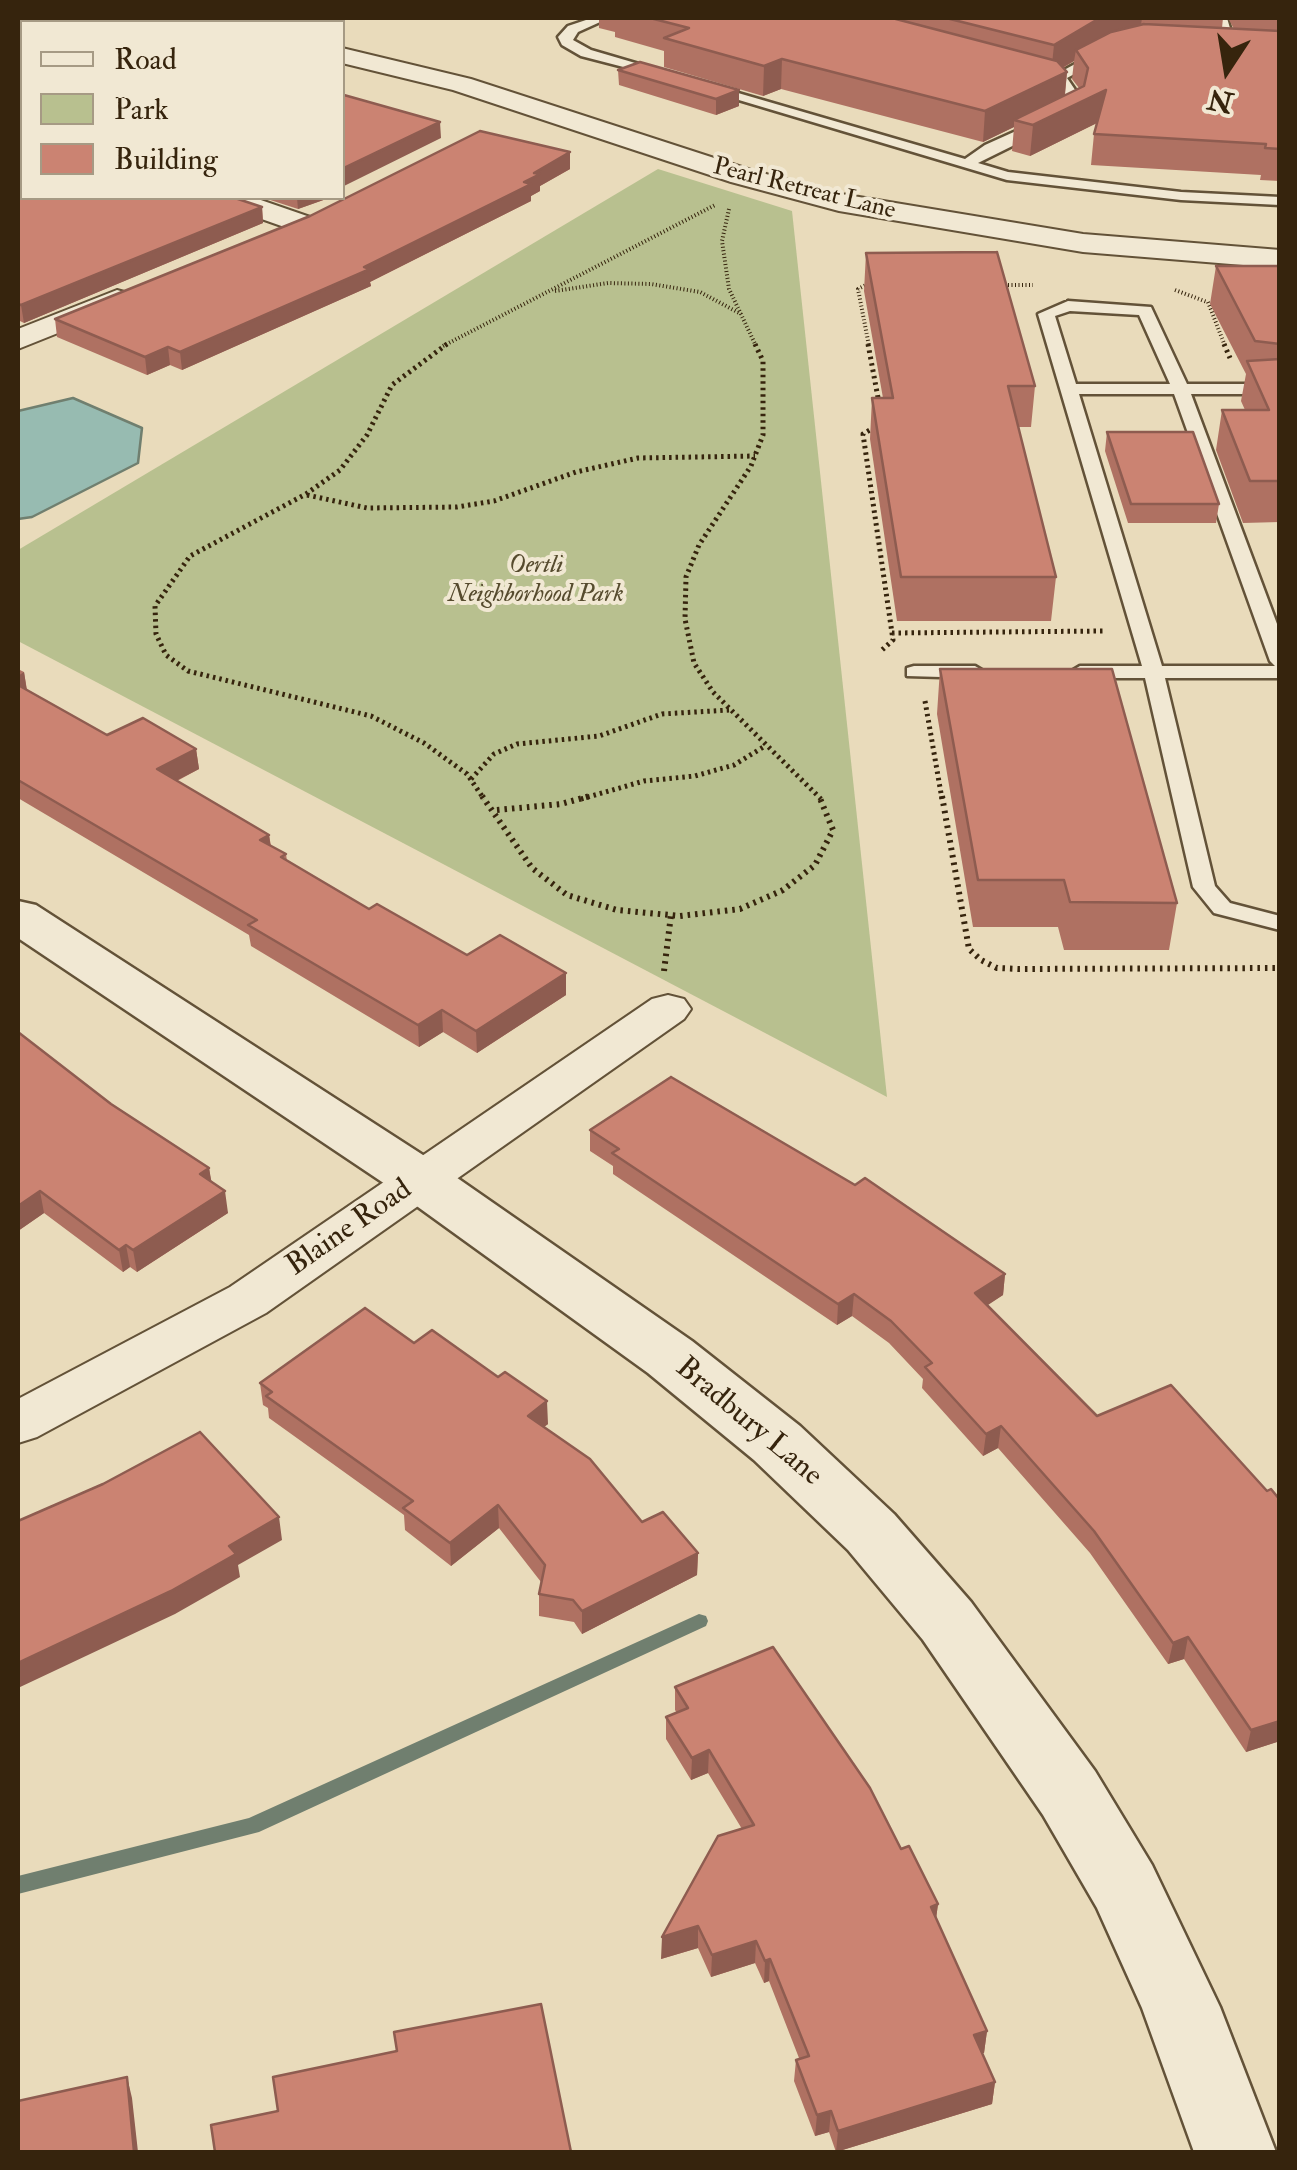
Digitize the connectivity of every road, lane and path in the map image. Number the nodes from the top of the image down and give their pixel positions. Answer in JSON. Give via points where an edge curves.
{"nodes":[{"id":1,"x":603,"y":18,"type":"edge"},
{"id":2,"x":1221,"y":18,"type":"edge"},
{"id":3,"x":1214,"y":48,"type":"edge"},
{"id":4,"x":1232,"y":49,"type":"junction"},
{"id":5,"x":1117,"y":50,"type":"edge"},
{"id":6,"x":1248,"y":50,"type":"edge"},
{"id":7,"x":345,"y":56,"type":"edge"},
{"id":8,"x":681,"y":81,"type":"edge"},
{"id":9,"x":1042,"y":81,"type":"edge"},
{"id":10,"x":1060,"y":84,"type":"junction"},
{"id":11,"x":700,"y":86,"type":"edge"},
{"id":12,"x":532,"y":106,"type":"junction"},
{"id":13,"x":502,"y":123,"type":"dead end"},
{"id":14,"x":967,"y":164,"type":"junction"},
{"id":15,"x":237,"y":200,"type":"edge"},
{"id":16,"x":1280,"y":201,"type":"edge"},
{"id":17,"x":258,"y":240,"type":"edge"},
{"id":18,"x":1280,"y":259,"type":"edge"},
{"id":19,"x":885,"y":284,"type":"edge"},
{"id":20,"x":991,"y":284,"type":"edge"},
{"id":21,"x":1037,"y":285,"type":"dead end"},
{"id":22,"x":1164,"y":286,"type":"dead end"},
{"id":23,"x":138,"y":290,"type":"edge"},
{"id":24,"x":548,"y":292,"type":"junction"},
{"id":25,"x":1206,"y":302,"type":"junction"},
{"id":26,"x":1225,"y":302,"type":"edge"},
{"id":27,"x":742,"y":315,"type":"junction"},
{"id":28,"x":18,"y":340,"type":"edge"},
{"id":29,"x":1234,"y":368,"type":"dead end"},
{"id":30,"x":1181,"y":389,"type":"junction"},
{"id":31,"x":1280,"y":389,"type":"edge"},
{"id":32,"x":1072,"y":390,"type":"junction"},
{"id":33,"x":755,"y":456,"type":"junction"},
{"id":34,"x":306,"y":494,"type":"junction"},
{"id":35,"x":1104,"y":631,"type":"dead end"},
{"id":36,"x":892,"y":633,"type":"junction"},
{"id":37,"x":1280,"y":661,"type":"edge"},
{"id":38,"x":884,"y":664,"type":"dead end"},
{"id":39,"x":1153,"y":671,"type":"junction"},
{"id":40,"x":914,"y":672,"type":"dead end"},
{"id":41,"x":994,"y":672,"type":"edge"},
{"id":42,"x":1054,"y":672,"type":"edge"},
{"id":43,"x":1280,"y":672,"type":"edge"},
{"id":44,"x":914,"y":700,"type":"dead end"},
{"id":45,"x":924,"y":700,"type":"junction"},
{"id":46,"x":943,"y":700,"type":"edge"},
{"id":47,"x":730,"y":710,"type":"junction"},
{"id":48,"x":764,"y":746,"type":"junction"},
{"id":49,"x":470,"y":779,"type":"junction"},
{"id":50,"x":495,"y":810,"type":"junction"},
{"id":51,"x":671,"y":915,"type":"junction"},
{"id":52,"x":18,"y":916,"type":"edge"},
{"id":53,"x":1280,"y":923,"type":"edge"},
{"id":54,"x":1280,"y":968,"type":"edge"},
{"id":55,"x":663,"y":995,"type":"joint"},
{"id":56,"x":420,"y":1180,"type":"junction"},
{"id":57,"x":18,"y":1423,"type":"edge"},
{"id":58,"x":1235,"y":2152,"type":"edge"}],
"edges":[{"from":1,"to":8,"type":"lane","via":[[572,29],[567,42]]},
{"from":2,"to":4,"type":"lane"},
{"from":3,"to":4,"type":"lane"},
{"from":4,"to":6,"type":"lane"},
{"from":5,"to":10,"type":"lane","via":[[1073,68],[1060,76]]},
{"from":7,"to":12,"type":"street","name":"Pearl Retreat Lane"},
{"from":9,"to":10,"type":"lane"},
{"from":10,"to":14,"type":"lane","via":[[1076,100],[1074,110]]},
{"from":11,"to":14,"type":"lane"},
{"from":12,"to":13,"type":"street"},
{"from":12,"to":18,"type":"street","name":"Pearl Retreat Lane","via":[[741,176],[893,214],[1083,243]]},
{"from":14,"to":16,"type":"lane","via":[[1056,183]]},
{"from":15,"to":17,"type":"street","via":[[310,219]]},
{"from":19,"to":36,"type":"path","via":[[858,289],[882,420],[863,434]]},
{"from":20,"to":21,"type":"path"},
{"from":22,"to":25,"type":"path"},
{"from":23,"to":28,"type":"street"},
{"from":24,"to":27,"type":"path","via":[[651,284],[700,292]]},
{"from":24,"to":27,"type":"path","via":[[731,196],[722,242],[728,289]]},
{"from":24,"to":34,"type":"path","via":[[413,366],[392,386],[340,470]]},
{"from":25,"to":26,"type":"path"},
{"from":25,"to":29,"type":"path"},
{"from":27,"to":33,"type":"path","via":[[765,379],[763,435]]},
{"from":30,"to":31,"type":"lane"},
{"from":30,"to":32,"type":"lane"},
{"from":30,"to":32,"type":"lane","via":[[1145,310],[1116,305],[1068,306],[1046,314]]},
{"from":30,"to":37,"type":"lane"},
{"from":32,"to":39,"type":"lane"},
{"from":33,"to":34,"type":"path","via":[[638,458],[457,507],[368,508]]},
{"from":33,"to":47,"type":"path","via":[[686,577],[685,620],[694,662]]},
{"from":34,"to":49,"type":"path","via":[[190,556],[174,574],[156,606],[156,634],[166,655],[188,671],[371,716],[424,743]]},
{"from":35,"to":36,"type":"path"},
{"from":36,"to":38,"type":"path","via":[[882,649]]},
{"from":39,"to":42,"type":"lane"},
{"from":39,"to":43,"type":"lane"},
{"from":39,"to":53,"type":"lane","via":[[1204,887],[1222,908]]},
{"from":40,"to":41,"type":"lane"},
{"from":44,"to":45,"type":"path"},
{"from":45,"to":46,"type":"path"},
{"from":45,"to":54,"type":"path","via":[[969,949],[980,960],[1008,968]]},
{"from":47,"to":48,"type":"path"},
{"from":47,"to":49,"type":"path","via":[[662,714],[598,736],[517,744],[494,754]]},
{"from":48,"to":50,"type":"path","via":[[734,765],[695,776],[644,781],[561,804]]},
{"from":48,"to":51,"type":"path","via":[[823,800],[833,830],[815,865],[783,890],[740,909]]},
{"from":49,"to":50,"type":"path"},
{"from":50,"to":51,"type":"path","via":[[532,868],[567,895],[617,910]]},
{"from":51,"to":55,"type":"path"},
{"from":52,"to":56,"type":"street","name":"Bradbury Lane"},
{"from":55,"to":56,"type":"street","name":"Blaine Road"},
{"from":56,"to":57,"type":"street","name":"Blaine Road","via":[[248,1300]]},
{"from":56,"to":58,"type":"street","name":"Bradbury Lane","via":[[670,1357],[777,1443],[871,1532],[947,1621],[1069,1792],[1124,1888],[1181,2006]]}]}
